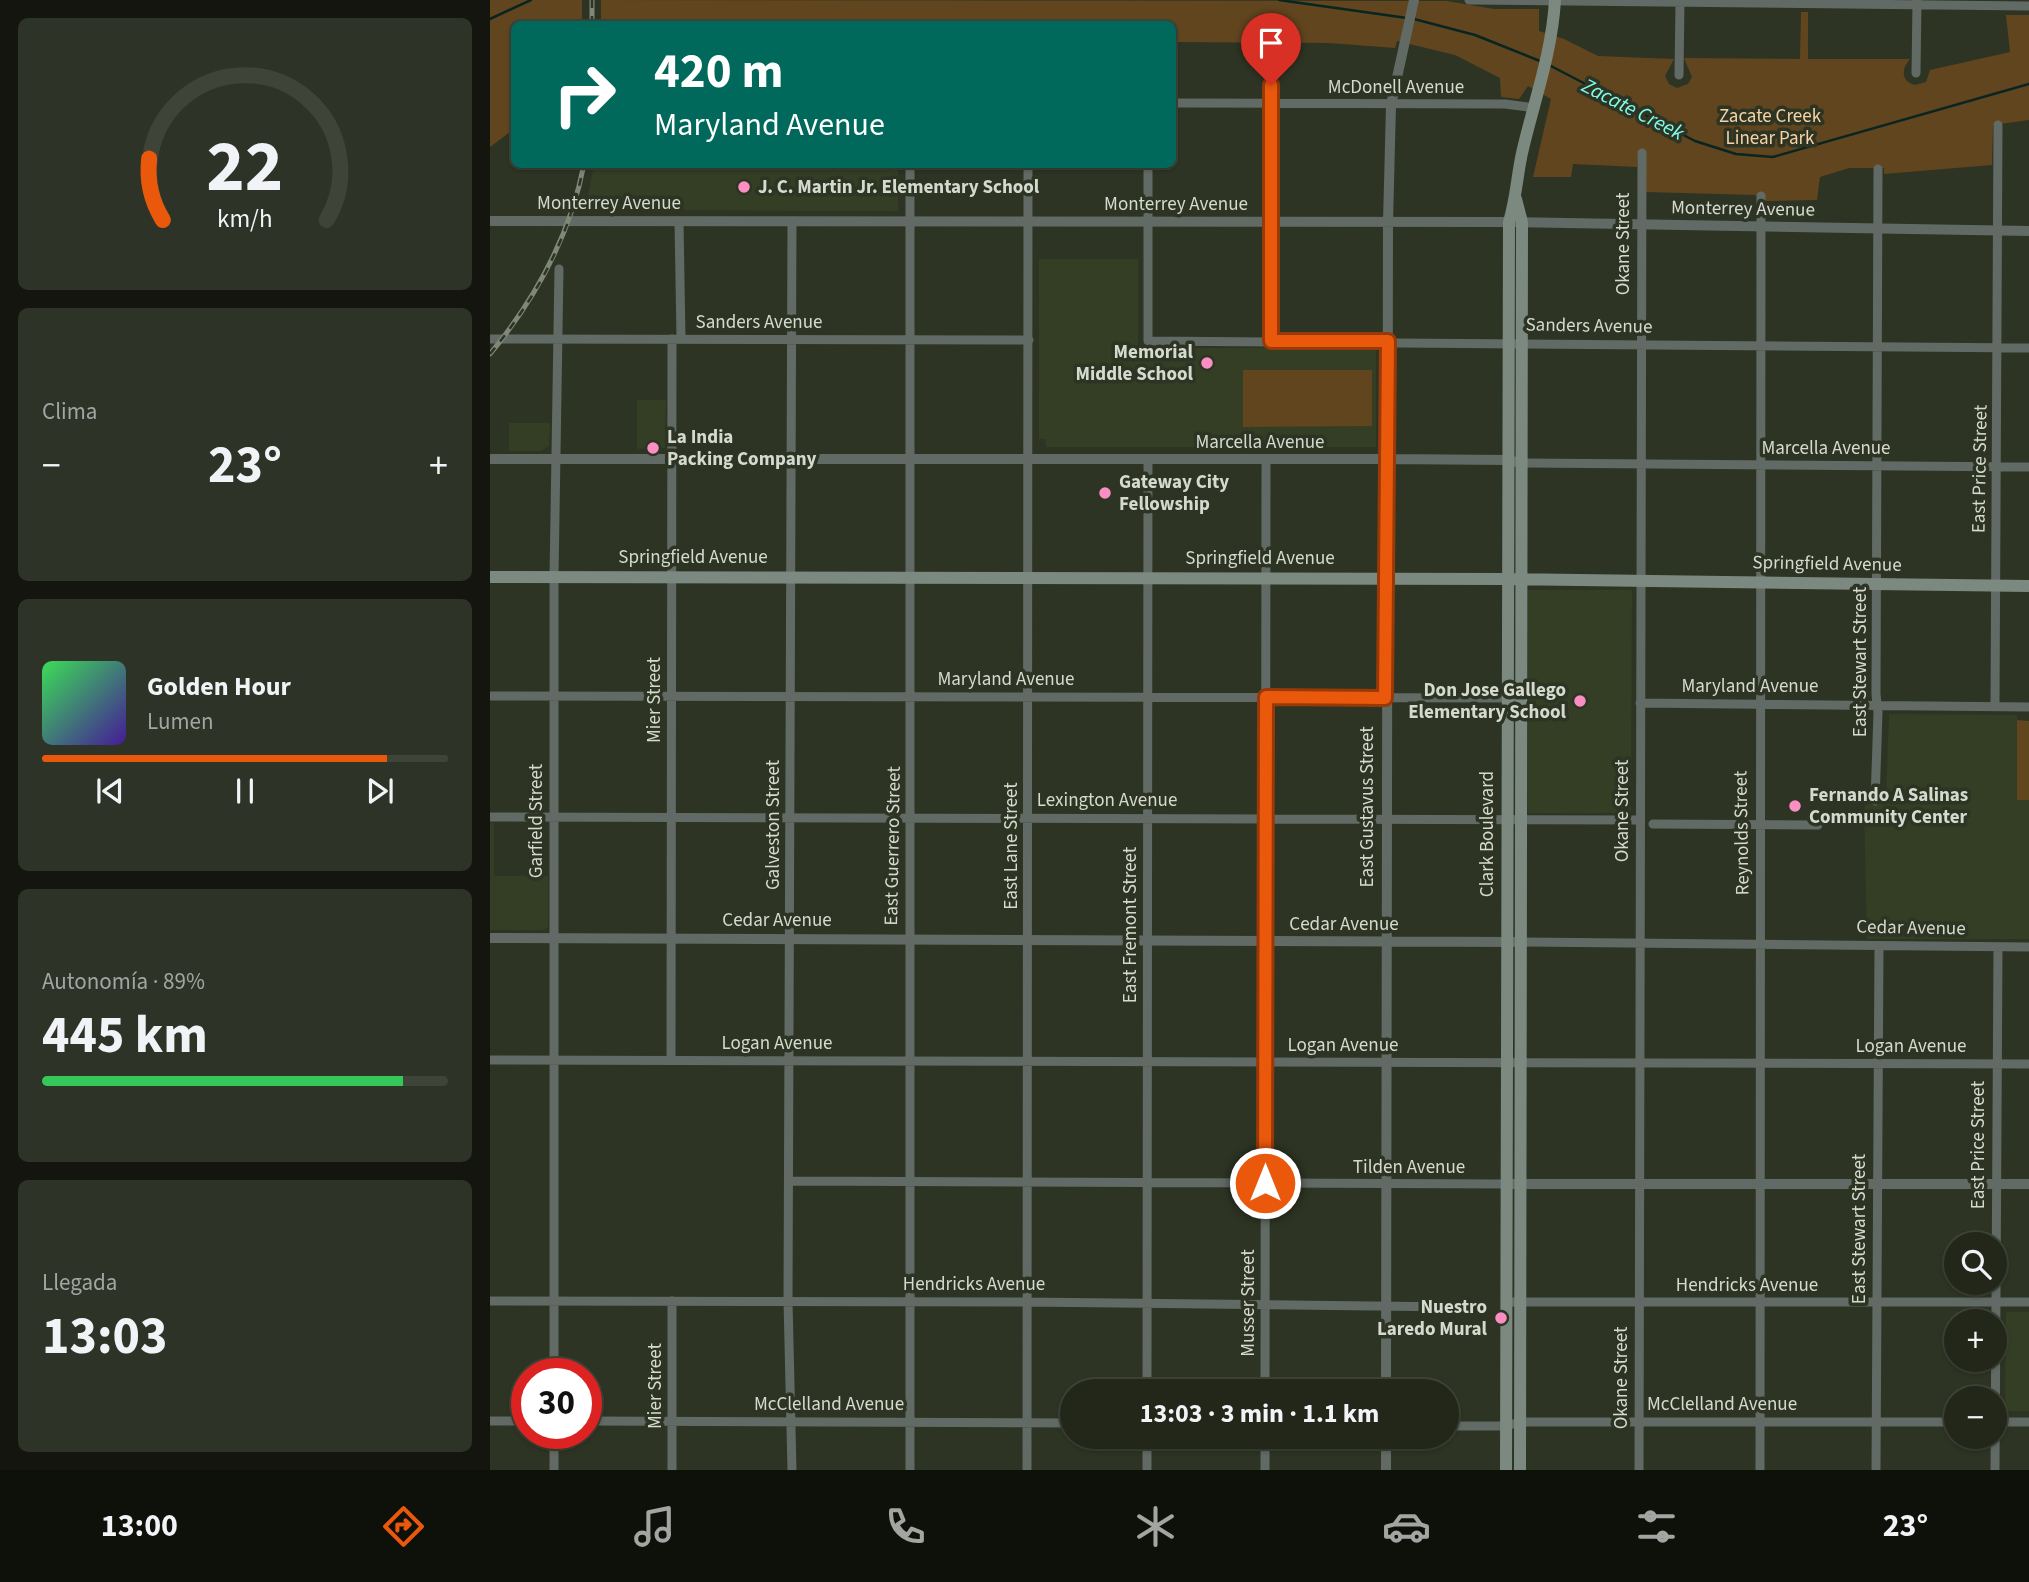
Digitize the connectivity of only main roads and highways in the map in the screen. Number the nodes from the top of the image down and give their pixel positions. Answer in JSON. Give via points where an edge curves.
{"nodes":[{"id":1,"x":1555,"y":1,"type":"edge"},
{"id":2,"x":1515,"y":342,"type":"junction"},
{"id":3,"x":490,"y":577,"type":"edge"},
{"id":4,"x":1507,"y":579,"type":"junction"},
{"id":5,"x":1521,"y":579,"type":"junction"},
{"id":6,"x":2029,"y":586,"type":"edge"},
{"id":7,"x":1506,"y":1470,"type":"edge"},
{"id":8,"x":1520,"y":1470,"type":"edge"}],
"edges":[{"from":1,"to":2,"type":"main road","name":"Clark Boulevard","via":[[1516,199]]},
{"from":2,"to":4,"type":"main road","name":"Clark Boulevard","via":[[1507,460]]},
{"from":2,"to":5,"type":"main road","name":"Clark Boulevard"},
{"from":3,"to":4,"type":"main road","name":"Springfield Avenue"},
{"from":4,"to":5,"type":"main road","name":"Springfield Avenue"},
{"from":4,"to":7,"type":"main road","name":"Clark Boulevard"},
{"from":5,"to":6,"type":"main road","name":"Springfield Avenue"},
{"from":5,"to":8,"type":"main road","name":"Clark Boulevard"}]}
